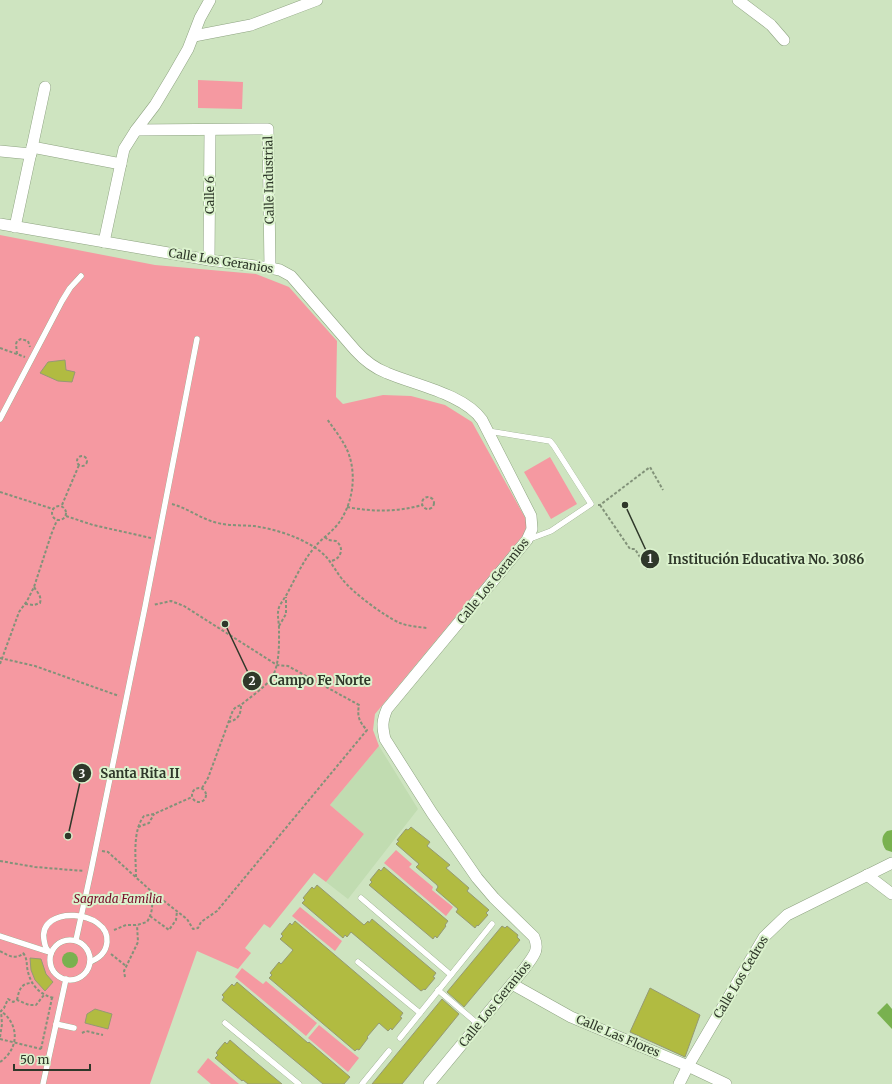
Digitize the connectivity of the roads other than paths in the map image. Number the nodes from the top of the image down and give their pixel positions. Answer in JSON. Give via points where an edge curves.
{"nodes":[{"id":1,"x":210,"y":0,"type":"edge"},
{"id":2,"x":317,"y":0,"type":"edge"},
{"id":3,"x":738,"y":0,"type":"edge"},
{"id":4,"x":194,"y":36,"type":"junction"},
{"id":5,"x":784,"y":40,"type":"dead end"},
{"id":6,"x":45,"y":87,"type":"dead end"},
{"id":7,"x":136,"y":130,"type":"junction"},
{"id":8,"x":210,"y":130,"type":"junction"},
{"id":9,"x":32,"y":150,"type":"junction"},
{"id":10,"x":0,"y":151,"type":"edge"},
{"id":11,"x":120,"y":164,"type":"junction"},
{"id":12,"x":0,"y":224,"type":"edge"},
{"id":13,"x":15,"y":227,"type":"junction"},
{"id":14,"x":104,"y":242,"type":"junction"},
{"id":15,"x":209,"y":260,"type":"junction"},
{"id":16,"x":270,"y":268,"type":"junction"},
{"id":17,"x":81,"y":276,"type":"dead end"},
{"id":18,"x":197,"y":339,"type":"dead end"},
{"id":19,"x":0,"y":419,"type":"edge"},
{"id":20,"x":488,"y":431,"type":"junction"},
{"id":21,"x":527,"y":540,"type":"junction"},
{"id":22,"x":892,"y":863,"type":"edge"},
{"id":23,"x":867,"y":875,"type":"junction"},
{"id":24,"x":892,"y":894,"type":"edge"},
{"id":25,"x":361,"y":898,"type":"dead end"},
{"id":26,"x":82,"y":917,"type":"junction"},
{"id":27,"x":492,"y":924,"type":"dead end"},
{"id":28,"x":0,"y":936,"type":"edge"},
{"id":29,"x":76,"y":940,"type":"junction"},
{"id":30,"x":51,"y":953,"type":"junction"},
{"id":31,"x":90,"y":962,"type":"junction"},
{"id":32,"x":358,"y":962,"type":"dead end"},
{"id":33,"x":451,"y":975,"type":"junction"},
{"id":34,"x":66,"y":979,"type":"junction"},
{"id":35,"x":512,"y":984,"type":"junction"},
{"id":36,"x":438,"y":990,"type":"junction"},
{"id":37,"x":420,"y":1013,"type":"junction"},
{"id":38,"x":56,"y":1024,"type":"junction"},
{"id":39,"x":225,"y":1024,"type":"dead end"},
{"id":40,"x":479,"y":1025,"type":"junction"},
{"id":41,"x":74,"y":1028,"type":"dead end"},
{"id":42,"x":400,"y":1038,"type":"dead end"},
{"id":43,"x":389,"y":1051,"type":"dead end"},
{"id":44,"x":688,"y":1066,"type":"junction"},
{"id":45,"x":43,"y":1084,"type":"edge"},
{"id":46,"x":299,"y":1084,"type":"edge"},
{"id":47,"x":362,"y":1084,"type":"edge"},
{"id":48,"x":429,"y":1084,"type":"edge"},
{"id":49,"x":679,"y":1084,"type":"edge"},
{"id":50,"x":726,"y":1084,"type":"edge"}],
"edges":[{"from":1,"to":4,"type":"street"},
{"from":2,"to":4,"type":"street","via":[[251,24]]},
{"from":3,"to":5,"type":"street","via":[[771,25]]},
{"from":4,"to":7,"type":"street","via":[[155,105]]},
{"from":6,"to":9,"type":"street"},
{"from":7,"to":8,"type":"street","name":"Calle Industrial"},
{"from":7,"to":11,"type":"street","via":[[124,149]]},
{"from":8,"to":15,"type":"street","name":"Calle 6"},
{"from":8,"to":16,"type":"street","name":"Calle Industrial","via":[[268,129]]},
{"from":9,"to":10,"type":"street"},
{"from":9,"to":11,"type":"street"},
{"from":9,"to":13,"type":"street"},
{"from":11,"to":14,"type":"street"},
{"from":12,"to":13,"type":"street","name":"Calle Los Geranios"},
{"from":13,"to":14,"type":"street","name":"Calle Los Geranios"},
{"from":14,"to":15,"type":"street","name":"Calle Los Geranios"},
{"from":15,"to":16,"type":"street","name":"Calle Los Geranios"},
{"from":16,"to":20,"type":"street","name":"Calle Los Geranios","via":[[291,276],[364,360],[387,373],[472,408],[478,413]]},
{"from":17,"to":19,"type":"lane","via":[[62,301]]},
{"from":18,"to":26,"type":"lane"},
{"from":20,"to":21,"type":"street","name":"Calle Los Geranios","via":[[531,516],[532,529]]},
{"from":20,"to":21,"type":"lane","via":[[550,442],[591,504],[551,531]]},
{"from":21,"to":35,"type":"street","name":"Calle Los Geranios","via":[[388,709],[382,723],[390,750],[468,866],[485,888],[537,943],[534,955]]},
{"from":22,"to":23,"type":"street","name":"Calle Los Cedros"},
{"from":23,"to":24,"type":"street"},
{"from":23,"to":44,"type":"street","name":"Calle Los Cedros","via":[[786,915],[764,937]]},
{"from":25,"to":33,"type":"lane"},
{"from":26,"to":29,"type":"lane"},
{"from":26,"to":30,"type":"lane","via":[[63,916],[48,925],[43,938],[44,945]]},
{"from":26,"to":31,"type":"lane","via":[[98,922],[106,934],[106,948],[102,955]]},
{"from":27,"to":33,"type":"lane"},
{"from":28,"to":30,"type":"lane"},
{"from":29,"to":30,"type":"lane","via":[[59,943]]},
{"from":29,"to":31,"type":"lane","via":[[87,949]]},
{"from":30,"to":34,"type":"lane","via":[[51,966],[54,972]]},
{"from":31,"to":34,"type":"lane","via":[[79,978]]},
{"from":32,"to":37,"type":"lane"},
{"from":33,"to":36,"type":"lane"},
{"from":34,"to":38,"type":"lane"},
{"from":35,"to":40,"type":"street","name":"Calle Los Geranios"},
{"from":35,"to":44,"type":"street","name":"Calle Las Flores","via":[[571,1017]]},
{"from":36,"to":37,"type":"lane"},
{"from":36,"to":40,"type":"lane"},
{"from":37,"to":42,"type":"lane"},
{"from":38,"to":41,"type":"lane"},
{"from":38,"to":45,"type":"lane"},
{"from":39,"to":46,"type":"lane"},
{"from":40,"to":48,"type":"street","name":"Calle Los Geranios"},
{"from":43,"to":47,"type":"lane"},
{"from":44,"to":49,"type":"street","name":"Calle Los Cedros"},
{"from":44,"to":50,"type":"street","name":"Calle Las Flores"}]}
